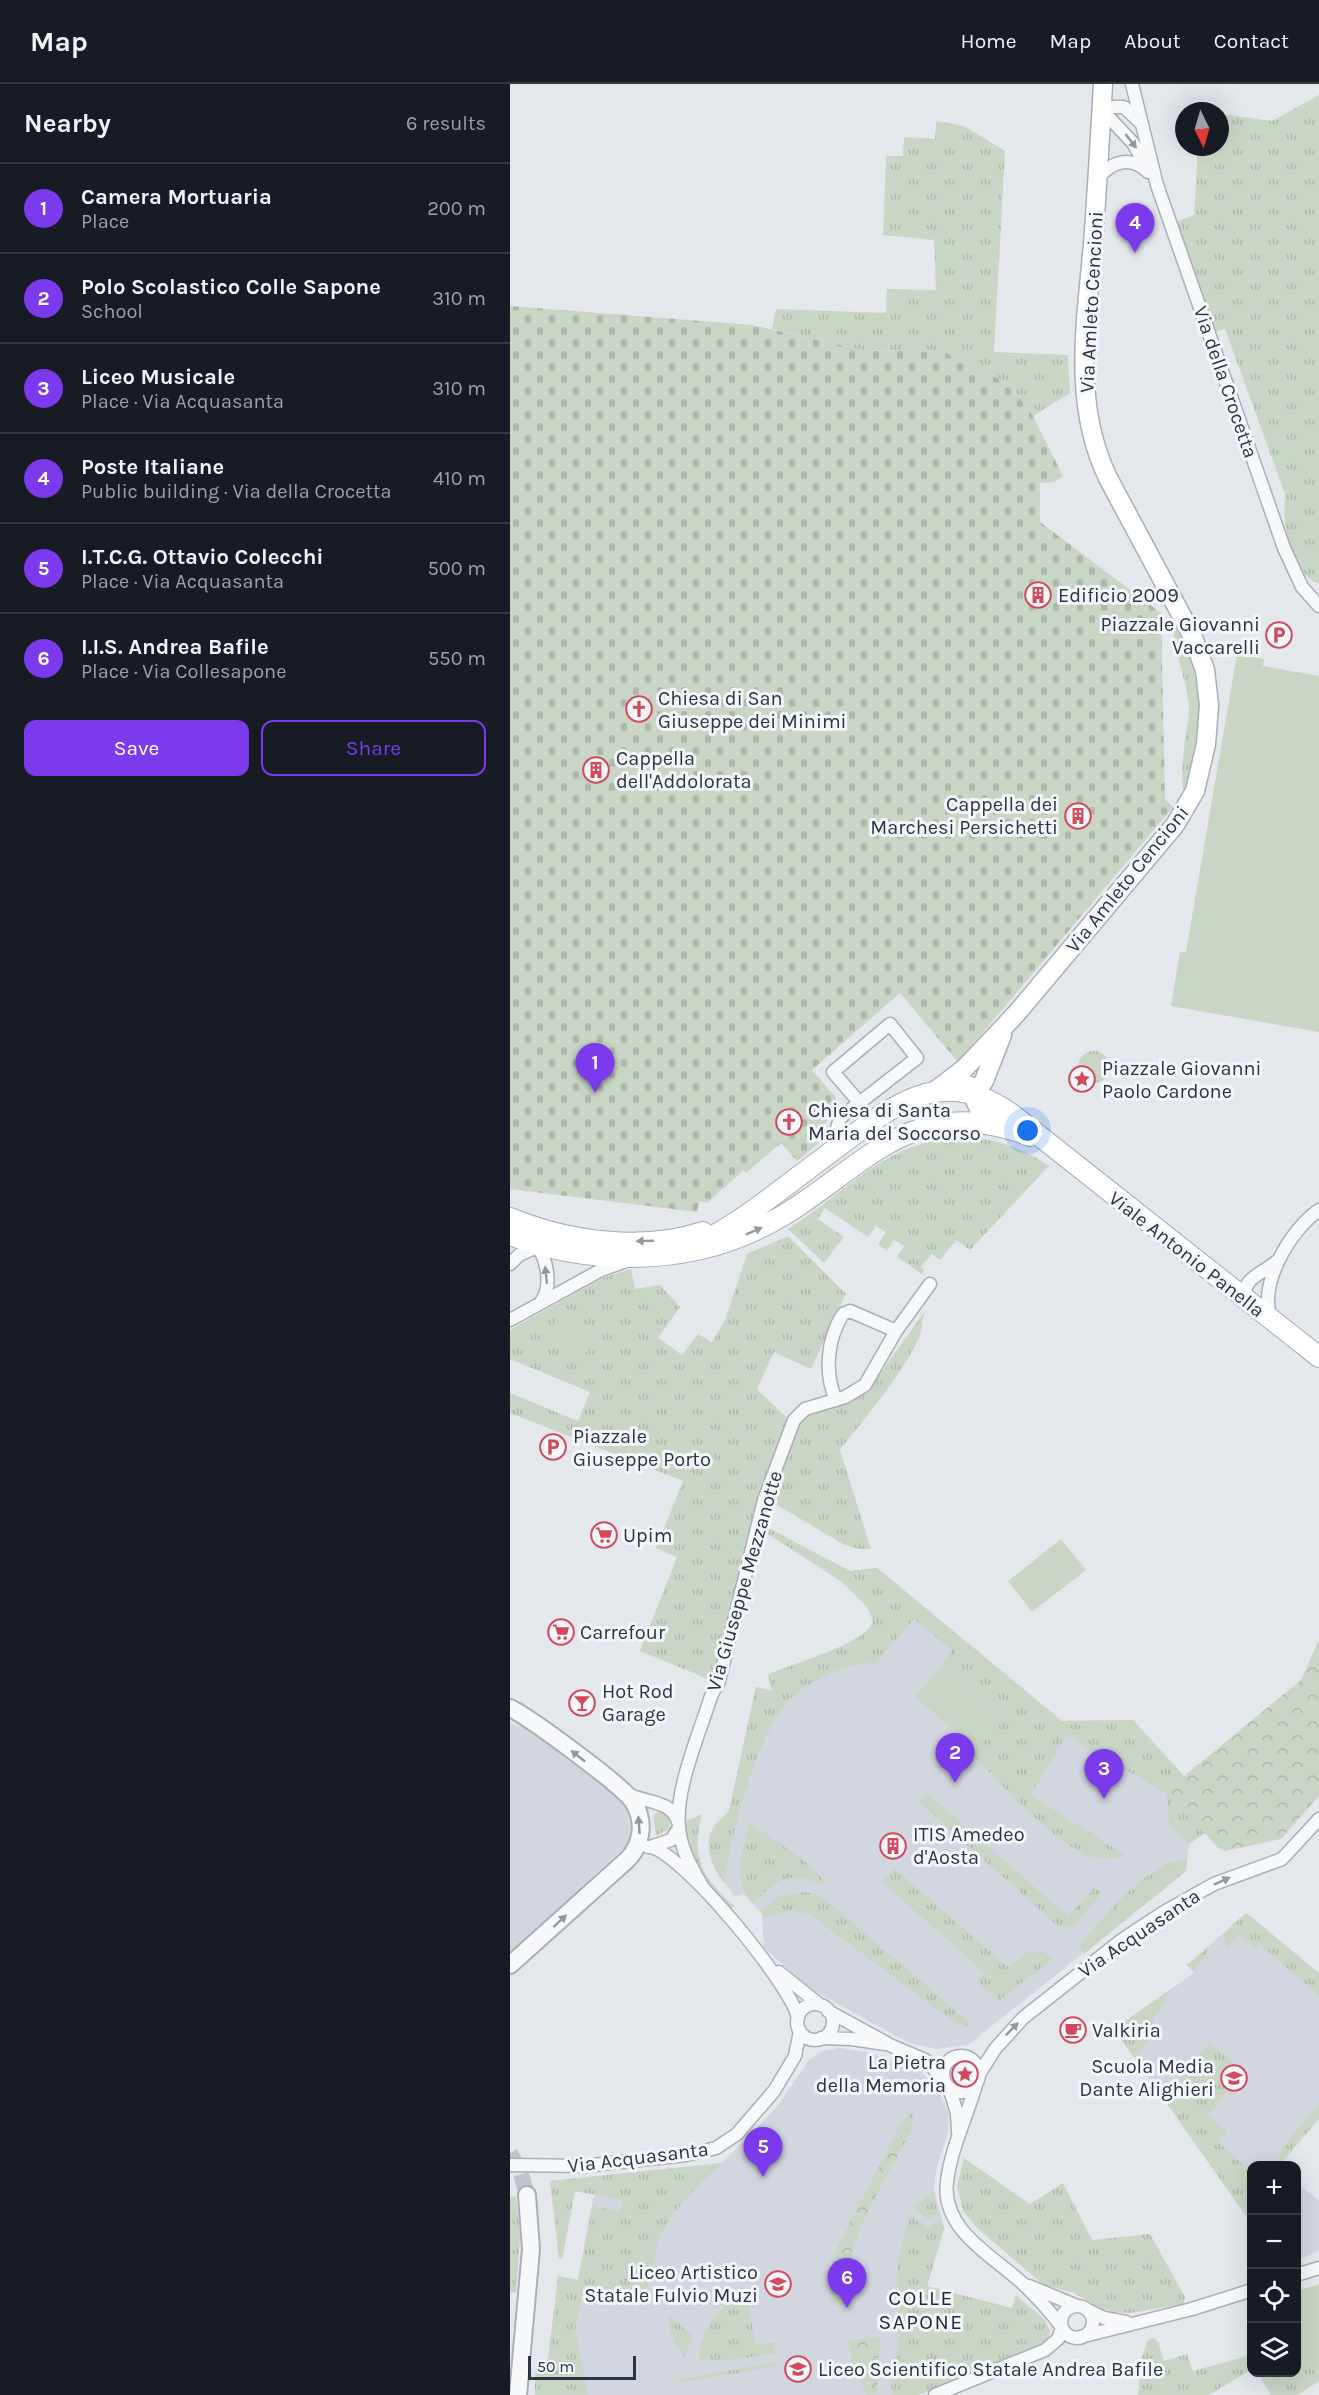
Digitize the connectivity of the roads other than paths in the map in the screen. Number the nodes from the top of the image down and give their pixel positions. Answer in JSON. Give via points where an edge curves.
{"nodes":[{"id":1,"x":1103,"y":84,"type":"edge"},
{"id":2,"x":1132,"y":84,"type":"edge"},
{"id":3,"x":1102,"y":110,"type":"junction"},
{"id":4,"x":1144,"y":128,"type":"junction"},
{"id":5,"x":1098,"y":180,"type":"junction"},
{"id":6,"x":1155,"y":181,"type":"junction"},
{"id":7,"x":1297,"y":578,"type":"junction"},
{"id":8,"x":1319,"y":592,"type":"edge"},
{"id":9,"x":1319,"y":606,"type":"edge"},
{"id":10,"x":1016,"y":1014,"type":"junction"},
{"id":11,"x":973,"y":1060,"type":"junction"},
{"id":12,"x":986,"y":1074,"type":"junction"},
{"id":13,"x":970,"y":1093,"type":"junction"},
{"id":14,"x":931,"y":1094,"type":"junction"},
{"id":15,"x":990,"y":1100,"type":"junction"},
{"id":16,"x":859,"y":1102,"type":"junction"},
{"id":17,"x":999,"y":1126,"type":"junction"},
{"id":18,"x":844,"y":1142,"type":"junction"},
{"id":19,"x":1056,"y":1150,"type":"junction"},
{"id":20,"x":759,"y":1204,"type":"junction"},
{"id":21,"x":1319,"y":1210,"type":"edge"},
{"id":22,"x":510,"y":1220,"type":"edge"},
{"id":23,"x":510,"y":1236,"type":"edge"},
{"id":24,"x":599,"y":1240,"type":"junction"},
{"id":25,"x":537,"y":1246,"type":"junction"},
{"id":26,"x":678,"y":1252,"type":"junction"},
{"id":27,"x":648,"y":1257,"type":"junction"},
{"id":28,"x":1278,"y":1261,"type":"junction"},
{"id":29,"x":510,"y":1263,"type":"edge"},
{"id":30,"x":1258,"y":1274,"type":"junction"},
{"id":31,"x":1213,"y":1275,"type":"junction"},
{"id":32,"x":930,"y":1284,"type":"dead end"},
{"id":33,"x":1269,"y":1284,"type":"junction"},
{"id":34,"x":1246,"y":1301,"type":"junction"},
{"id":35,"x":540,"y":1303,"type":"junction"},
{"id":36,"x":510,"y":1320,"type":"edge"},
{"id":37,"x":1273,"y":1322,"type":"junction"},
{"id":38,"x":896,"y":1331,"type":"junction"},
{"id":39,"x":1319,"y":1357,"type":"edge"},
{"id":40,"x":836,"y":1400,"type":"junction"},
{"id":41,"x":510,"y":1708,"type":"edge"},
{"id":42,"x":510,"y":1717,"type":"edge"},
{"id":43,"x":532,"y":1721,"type":"junction"},
{"id":44,"x":683,"y":1789,"type":"junction"},
{"id":45,"x":624,"y":1792,"type":"junction"},
{"id":46,"x":651,"y":1802,"type":"junction"},
{"id":47,"x":1319,"y":1819,"type":"edge"},
{"id":48,"x":679,"y":1826,"type":"junction"},
{"id":49,"x":648,"y":1847,"type":"junction"},
{"id":50,"x":628,"y":1859,"type":"junction"},
{"id":51,"x":702,"y":1886,"type":"junction"},
{"id":52,"x":512,"y":1964,"type":"edge"},
{"id":53,"x":768,"y":1964,"type":"junction"},
{"id":54,"x":824,"y":2008,"type":"junction"},
{"id":55,"x":798,"y":2018,"type":"junction"},
{"id":56,"x":800,"y":2031,"type":"junction"},
{"id":57,"x":819,"y":2039,"type":"junction"},
{"id":58,"x":892,"y":2046,"type":"junction"},
{"id":59,"x":795,"y":2056,"type":"junction"},
{"id":60,"x":918,"y":2056,"type":"junction"},
{"id":61,"x":955,"y":2058,"type":"junction"},
{"id":62,"x":978,"y":2078,"type":"junction"},
{"id":63,"x":947,"y":2083,"type":"junction"},
{"id":64,"x":957,"y":2139,"type":"junction"},
{"id":65,"x":510,"y":2165,"type":"edge"},
{"id":66,"x":527,"y":2195,"type":"tunnel mouth"},
{"id":67,"x":1319,"y":2268,"type":"edge"},
{"id":68,"x":1301,"y":2273,"type":"edge"},
{"id":69,"x":1020,"y":2282,"type":"junction"},
{"id":70,"x":1247,"y":2291,"type":"edge"},
{"id":71,"x":1082,"y":2307,"type":"junction"},
{"id":72,"x":1136,"y":2321,"type":"junction"},
{"id":73,"x":1061,"y":2327,"type":"junction"},
{"id":74,"x":1080,"y":2337,"type":"junction"},
{"id":75,"x":519,"y":2367,"type":"junction"},
{"id":76,"x":518,"y":2395,"type":"edge"},
{"id":77,"x":525,"y":2395,"type":"edge"},
{"id":78,"x":935,"y":2395,"type":"edge"}],
"edges":[{"from":1,"to":3,"type":"main road"},
{"from":2,"to":4,"type":"street","name":"Via della Crocetta"},
{"from":3,"to":4,"type":"street","via":[[1125,107]]},
{"from":3,"to":5,"type":"main road","name":"Via Amleto Cencioni"},
{"from":3,"to":6,"type":"street","name":"Via della Crocetta","one_way":true,"via":[[1133,143]]},
{"from":4,"to":6,"type":"street","name":"Via della Crocetta"},
{"from":5,"to":6,"type":"street","via":[[1111,165],[1123,161],[1140,165]]},
{"from":5,"to":10,"type":"main road","name":"Via Amleto Cencioni","via":[[1085,361],[1089,429],[1108,478],[1200,654],[1209,698],[1209,728],[1196,786],[1184,814]]},
{"from":6,"to":7,"type":"street","name":"Via della Crocetta"},
{"from":7,"to":8,"type":"street"},
{"from":7,"to":9,"type":"street","name":"Via della Crocetta"},
{"from":10,"to":11,"type":"main road","name":"Via Amleto Cencioni"},
{"from":10,"to":12,"type":"main road","name":"Via Amleto Cencioni"},
{"from":11,"to":13,"type":"main road","via":[[967,1075]]},
{"from":11,"to":14,"type":"main road","name":"Via Amleto Cencioni"},
{"from":12,"to":13,"type":"main road","name":"Via Amleto Cencioni","via":[[979,1088]]},
{"from":12,"to":15,"type":"main road"},
{"from":13,"to":14,"type":"main road","name":"Viale Antonio Panella"},
{"from":13,"to":15,"type":"main road","name":"Viale Antonio Panella"},
{"from":13,"to":17,"type":"main road","via":[[980,1111]]},
{"from":14,"to":18,"type":"main road","name":"Viale Antonio Panella","via":[[894,1105]]},
{"from":15,"to":19,"type":"main road","name":"Viale Antonio Panella"},
{"from":16,"to":16,"type":"street","via":[[833,1072],[890,1024],[917,1058]]},
{"from":16,"to":18,"type":"street","via":[[837,1123]]},
{"from":17,"to":19,"type":"main road","name":"Viale Antonio Panella","via":[[1032,1136]]},
{"from":26,"to":17,"type":"main road","name":"Viale Antonio Panella","one_way":true,"via":[[736,1238],[772,1222],[873,1150],[905,1133],[952,1124]]},
{"from":18,"to":20,"type":"main road","name":"Viale Antonio Panella"},
{"from":19,"to":31,"type":"main road","name":"Viale Antonio Panella"},
{"from":20,"to":24,"type":"main road","name":"Viale Antonio Panella","one_way":true,"via":[[685,1237]]},
{"from":20,"to":26,"type":"main road","name":"Viale Antonio Panella","via":[[699,1244]]},
{"from":21,"to":28,"type":"street"},
{"from":22,"to":24,"type":"main road","name":"Viale Antonio Panella"},
{"from":22,"to":25,"type":"street"},
{"from":23,"to":25,"type":"main road","name":"Viale Antonio Panella"},
{"from":24,"to":25,"type":"street"},
{"from":25,"to":27,"type":"main road","name":"Viale Antonio Panella","via":[[587,1255]]},
{"from":25,"to":29,"type":"street"},
{"from":35,"to":25,"type":"street","one_way":true,"via":[[548,1280]]},
{"from":26,"to":27,"type":"main road","name":"Viale Antonio Panella"},
{"from":27,"to":35,"type":"street","via":[[611,1266]]},
{"from":28,"to":30,"type":"street"},
{"from":28,"to":33,"type":"street"},
{"from":30,"to":31,"type":"street","via":[[1237,1278]]},
{"from":30,"to":34,"type":"street","via":[[1246,1286]]},
{"from":31,"to":34,"type":"main road","name":"Viale Antonio Panella"},
{"from":32,"to":38,"type":"street","name":"Via Giuseppe Mezzanotte"},
{"from":33,"to":34,"type":"street","via":[[1262,1297]]},
{"from":33,"to":37,"type":"street","via":[[1268,1307]]},
{"from":34,"to":37,"type":"main road","name":"Viale Antonio Panella"},
{"from":35,"to":36,"type":"street"},
{"from":37,"to":39,"type":"main road","name":"Viale Antonio Panella"},
{"from":38,"to":40,"type":"street","name":"Via Giuseppe Mezzanotte","via":[[868,1382]]},
{"from":38,"to":40,"type":"street","via":[[850,1311],[843,1314],[830,1347],[831,1384]]},
{"from":40,"to":44,"type":"street","name":"Via Giuseppe Mezzanotte","via":[[803,1410],[791,1425],[764,1500],[720,1678]]},
{"from":41,"to":43,"type":"street"},
{"from":42,"to":43,"type":"street"},
{"from":45,"to":43,"type":"street","one_way":true},
{"from":44,"to":46,"type":"street","via":[[670,1798]]},
{"from":44,"to":48,"type":"street","name":"Via Giuseppe Mezzanotte"},
{"from":45,"to":46,"type":"street"},
{"from":50,"to":45,"type":"street","one_way":true,"via":[[637,1847],[640,1825],[635,1805]]},
{"from":46,"to":48,"type":"street","via":[[672,1810]]},
{"from":62,"to":47,"type":"street","name":"Via Acquasanta","one_way":true,"via":[[1001,2041],[1023,2018],[1123,1940],[1214,1884],[1282,1859]]},
{"from":48,"to":49,"type":"street","via":[[671,1840]]},
{"from":48,"to":51,"type":"street","name":"Via Giuseppe Mezzanotte","via":[[684,1850]]},
{"from":49,"to":50,"type":"street"},
{"from":49,"to":51,"type":"street","name":"Via Giuseppe Mezzanotte","via":[[665,1852]]},
{"from":52,"to":50,"type":"street","one_way":true},
{"from":51,"to":53,"type":"street","name":"Via Giuseppe Mezzanotte"},
{"from":53,"to":54,"type":"street","name":"Via Giuseppe Mezzanotte"},
{"from":53,"to":55,"type":"street","name":"Via Giuseppe Mezzanotte","via":[[789,1995]]},
{"from":54,"to":55,"type":"street","via":[[806,2007]]},
{"from":54,"to":57,"type":"street","via":[[832,2019],[831,2028]]},
{"from":54,"to":58,"type":"street"},
{"from":55,"to":56,"type":"street"},
{"from":56,"to":57,"type":"street","via":[[806,2037]]},
{"from":56,"to":59,"type":"street","name":"Via Acquasanta"},
{"from":57,"to":58,"type":"street","via":[[852,2039]]},
{"from":57,"to":59,"type":"street","name":"Via Acquasanta"},
{"from":58,"to":60,"type":"street"},
{"from":59,"to":65,"type":"street","name":"Via Acquasanta","via":[[766,2101],[731,2139],[710,2151],[584,2166]]},
{"from":60,"to":61,"type":"street"},
{"from":60,"to":63,"type":"street","via":[[931,2064]]},
{"from":61,"to":62,"type":"street","via":[[971,2060],[978,2068]]},
{"from":61,"to":63,"type":"street","via":[[946,2065]]},
{"from":62,"to":63,"type":"street","via":[[965,2091]]},
{"from":62,"to":64,"type":"street","name":"Via Acquasanta"},
{"from":63,"to":64,"type":"street","via":[[957,2113]]},
{"from":64,"to":69,"type":"street","via":[[947,2181],[951,2212],[978,2246]]},
{"from":66,"to":75,"type":"street","via":[[531,2249]]},
{"from":67,"to":68,"type":"street"},
{"from":69,"to":71,"type":"street"},
{"from":69,"to":73,"type":"street"},
{"from":70,"to":72,"type":"street"},
{"from":71,"to":72,"type":"street","via":[[1114,2321]]},
{"from":71,"to":73,"type":"street","via":[[1064,2312]]},
{"from":71,"to":74,"type":"street","via":[[1091,2314],[1092,2325]]},
{"from":72,"to":74,"type":"street"},
{"from":73,"to":74,"type":"street","via":[[1070,2336]]},
{"from":73,"to":78,"type":"street","via":[[1058,2339],[1045,2350]]},
{"from":75,"to":76,"type":"street"},
{"from":75,"to":77,"type":"street"}]}
